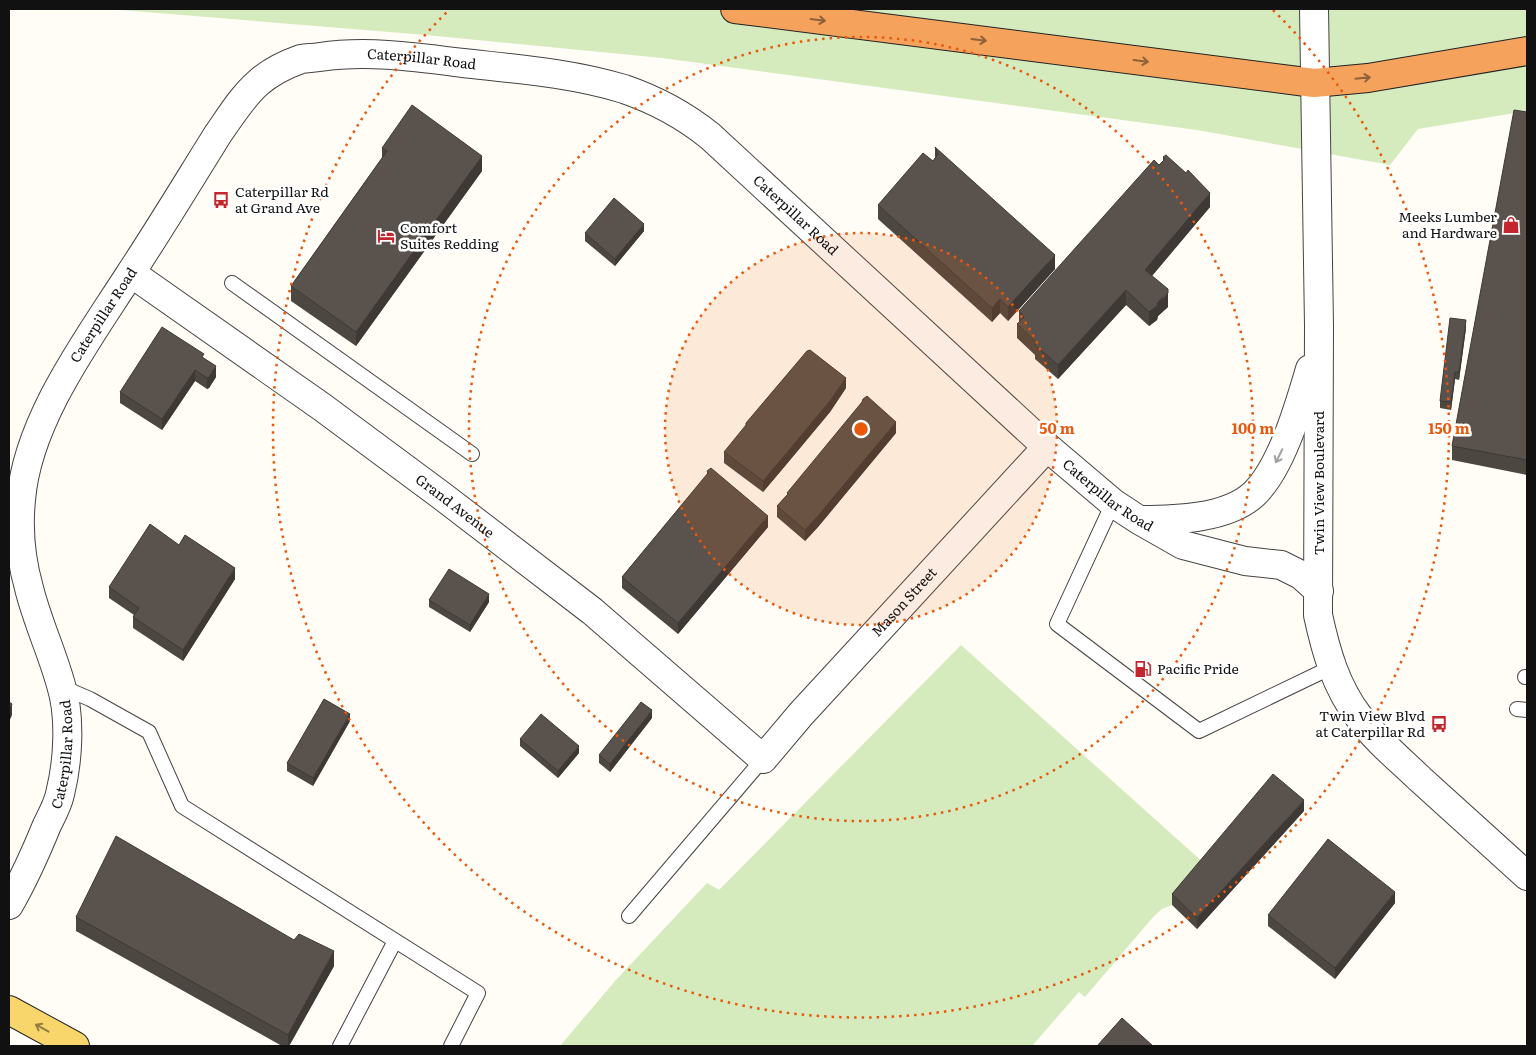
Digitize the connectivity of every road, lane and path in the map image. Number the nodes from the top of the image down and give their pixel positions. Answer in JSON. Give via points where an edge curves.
{"nodes":[{"id":1,"x":735,"y":9,"type":"edge"},
{"id":2,"x":1314,"y":9,"type":"edge"},
{"id":3,"x":1527,"y":52,"type":"edge"},
{"id":4,"x":1314,"y":83,"type":"junction"},
{"id":5,"x":131,"y":273,"type":"junction"},
{"id":6,"x":232,"y":283,"type":"dead end"},
{"id":7,"x":1319,"y":326,"type":"junction"},
{"id":8,"x":1047,"y":448,"type":"junction"},
{"id":9,"x":472,"y":454,"type":"dead end"},
{"id":10,"x":1113,"y":503,"type":"junction"},
{"id":11,"x":1140,"y":520,"type":"junction"},
{"id":12,"x":1319,"y":591,"type":"junction"},
{"id":13,"x":1332,"y":667,"type":"junction"},
{"id":14,"x":62,"y":686,"type":"junction"},
{"id":15,"x":763,"y":759,"type":"junction"},
{"id":16,"x":1527,"y":876,"type":"edge"},
{"id":17,"x":9,"y":905,"type":"edge"},
{"id":18,"x":628,"y":916,"type":"dead end"},
{"id":19,"x":395,"y":941,"type":"junction"},
{"id":20,"x":9,"y":1010,"type":"edge"},
{"id":21,"x":75,"y":1046,"type":"edge"},
{"id":22,"x":340,"y":1046,"type":"edge"},
{"id":23,"x":451,"y":1046,"type":"edge"}],
"edges":[{"from":1,"to":4,"type":"highway","one_way":true},
{"from":2,"to":4,"type":"street","name":"Twin View Boulevard"},
{"from":4,"to":3,"type":"highway","one_way":true,"via":[[1368,78]]},
{"from":4,"to":7,"type":"street","name":"Twin View Boulevard"},
{"from":5,"to":8,"type":"street","name":"Caterpillar Road","via":[[237,107],[258,83],[301,59],[372,54],[590,80],[660,104],[690,120],[710,136]]},
{"from":5,"to":14,"type":"street","name":"Caterpillar Road","via":[[86,342],[44,417],[34,440],[21,499],[23,565]]},
{"from":5,"to":15,"type":"street","name":"Grand Avenue","via":[[322,407],[584,605]]},
{"from":6,"to":9,"type":"lane"},
{"from":7,"to":11,"type":"street","one_way":true,"via":[[1312,364],[1293,423],[1278,458],[1254,494],[1231,508],[1205,516]]},
{"from":7,"to":12,"type":"street","name":"Twin View Boulevard"},
{"from":8,"to":10,"type":"street","name":"Caterpillar Road"},
{"from":8,"to":15,"type":"street","name":"Mason Street"},
{"from":10,"to":11,"type":"street","name":"Caterpillar Road"},
{"from":10,"to":13,"type":"lane","via":[[1057,624],[1199,731]]},
{"from":11,"to":12,"type":"street","name":"Caterpillar Road","via":[[1184,545],[1282,565],[1301,575]]},
{"from":12,"to":13,"type":"street","name":"Twin View Boulevard","via":[[1318,615]]},
{"from":13,"to":16,"type":"street","name":"Twin View Boulevard","via":[[1354,710],[1376,737]]},
{"from":14,"to":17,"type":"street","name":"Caterpillar Road","via":[[67,726],[66,761],[60,795]]},
{"from":14,"to":19,"type":"lane","via":[[148,732],[182,806]]},
{"from":15,"to":18,"type":"lane"},
{"from":19,"to":22,"type":"lane"},
{"from":19,"to":23,"type":"lane","via":[[478,993]]},
{"from":21,"to":20,"type":"main road","one_way":true}]}
